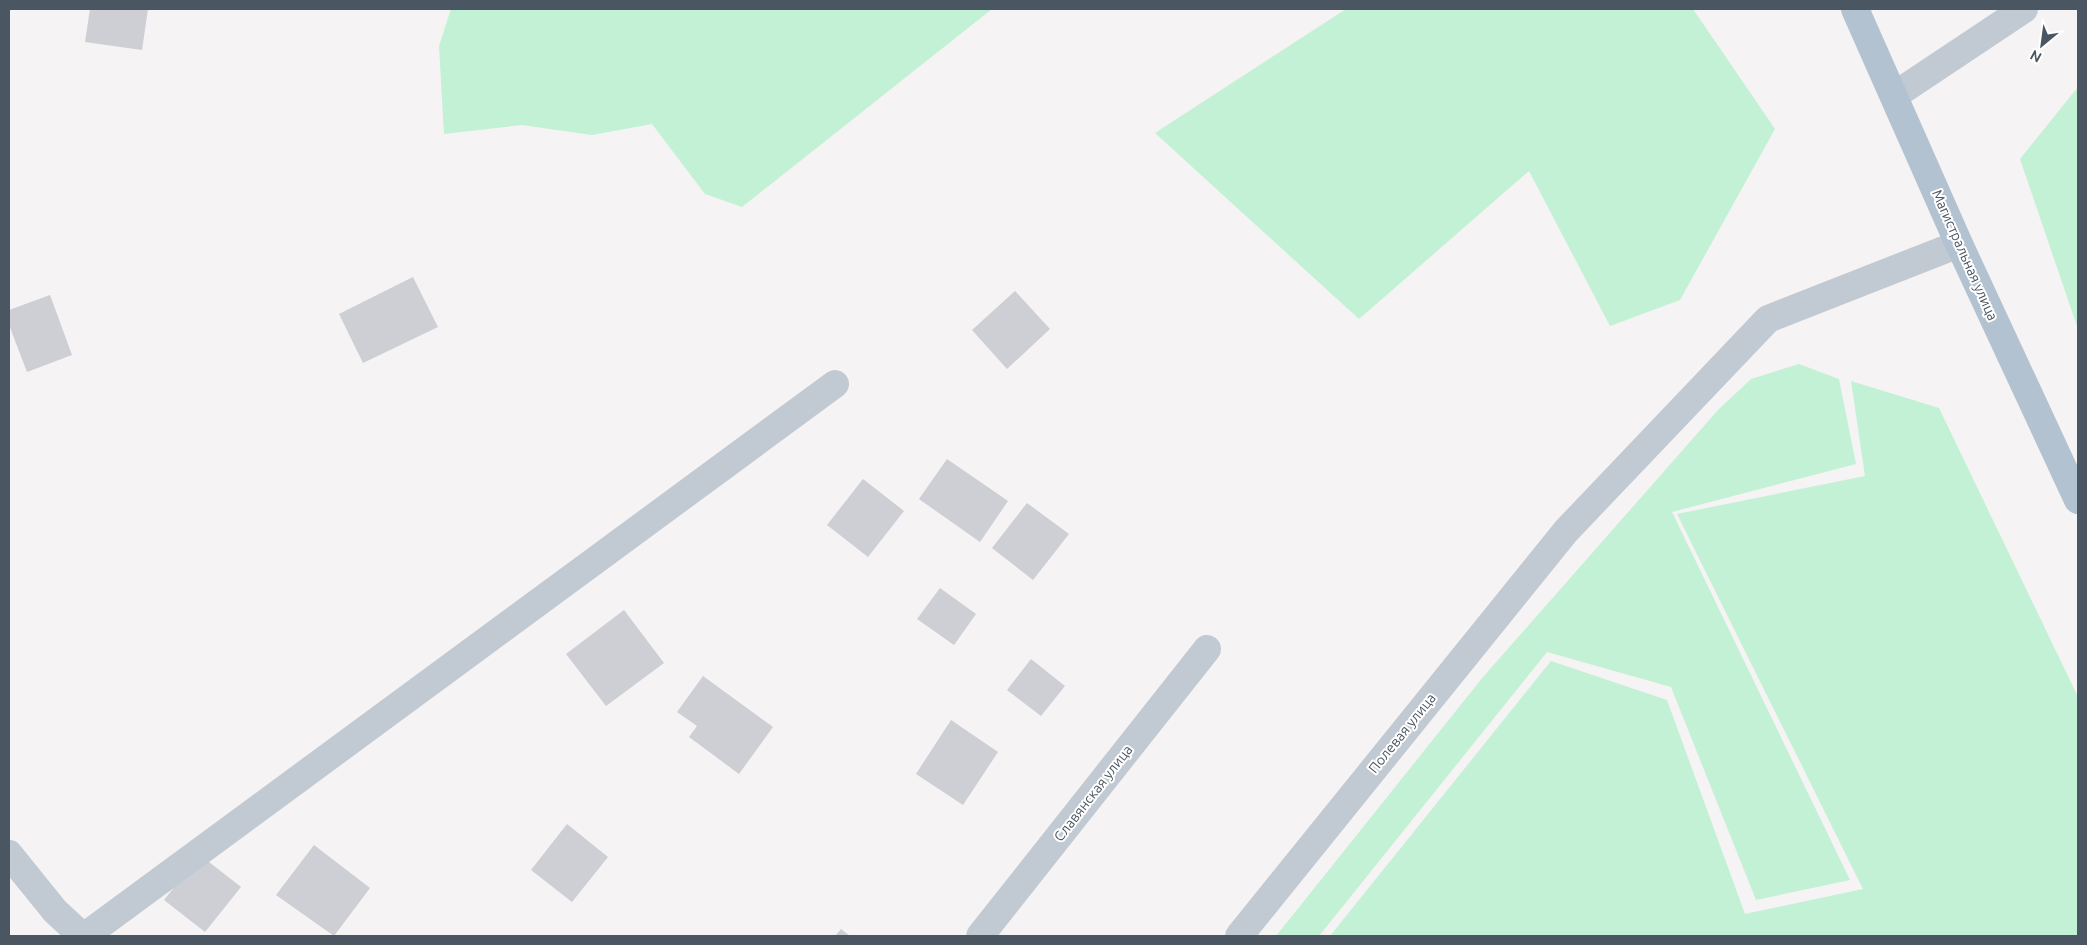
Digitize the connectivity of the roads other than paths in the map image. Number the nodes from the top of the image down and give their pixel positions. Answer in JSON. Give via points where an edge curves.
{"nodes":[{"id":1,"x":1855,"y":9,"type":"edge"},
{"id":2,"x":2024,"y":9,"type":"edge"},
{"id":3,"x":1895,"y":94,"type":"junction"},
{"id":4,"x":1959,"y":244,"type":"junction"},
{"id":5,"x":835,"y":384,"type":"dead end"},
{"id":6,"x":2078,"y":500,"type":"edge"},
{"id":7,"x":1207,"y":649,"type":"dead end"},
{"id":8,"x":9,"y":854,"type":"edge"},
{"id":9,"x":84,"y":936,"type":"edge"},
{"id":10,"x":980,"y":936,"type":"edge"},
{"id":11,"x":1239,"y":936,"type":"edge"}],
"edges":[{"from":1,"to":3,"type":"main road","name":"Магистральная улица"},
{"from":2,"to":3,"type":"street"},
{"from":3,"to":4,"type":"main road","name":"Магистральная улица"},
{"from":4,"to":6,"type":"main road","name":"Магистральная улица"},
{"from":4,"to":11,"type":"street","name":"Полевая улица","via":[[1768,319],[1566,530]]},
{"from":5,"to":9,"type":"street"},
{"from":7,"to":10,"type":"street","name":"Славянская улица"},
{"from":8,"to":9,"type":"street","via":[[54,911]]}]}
